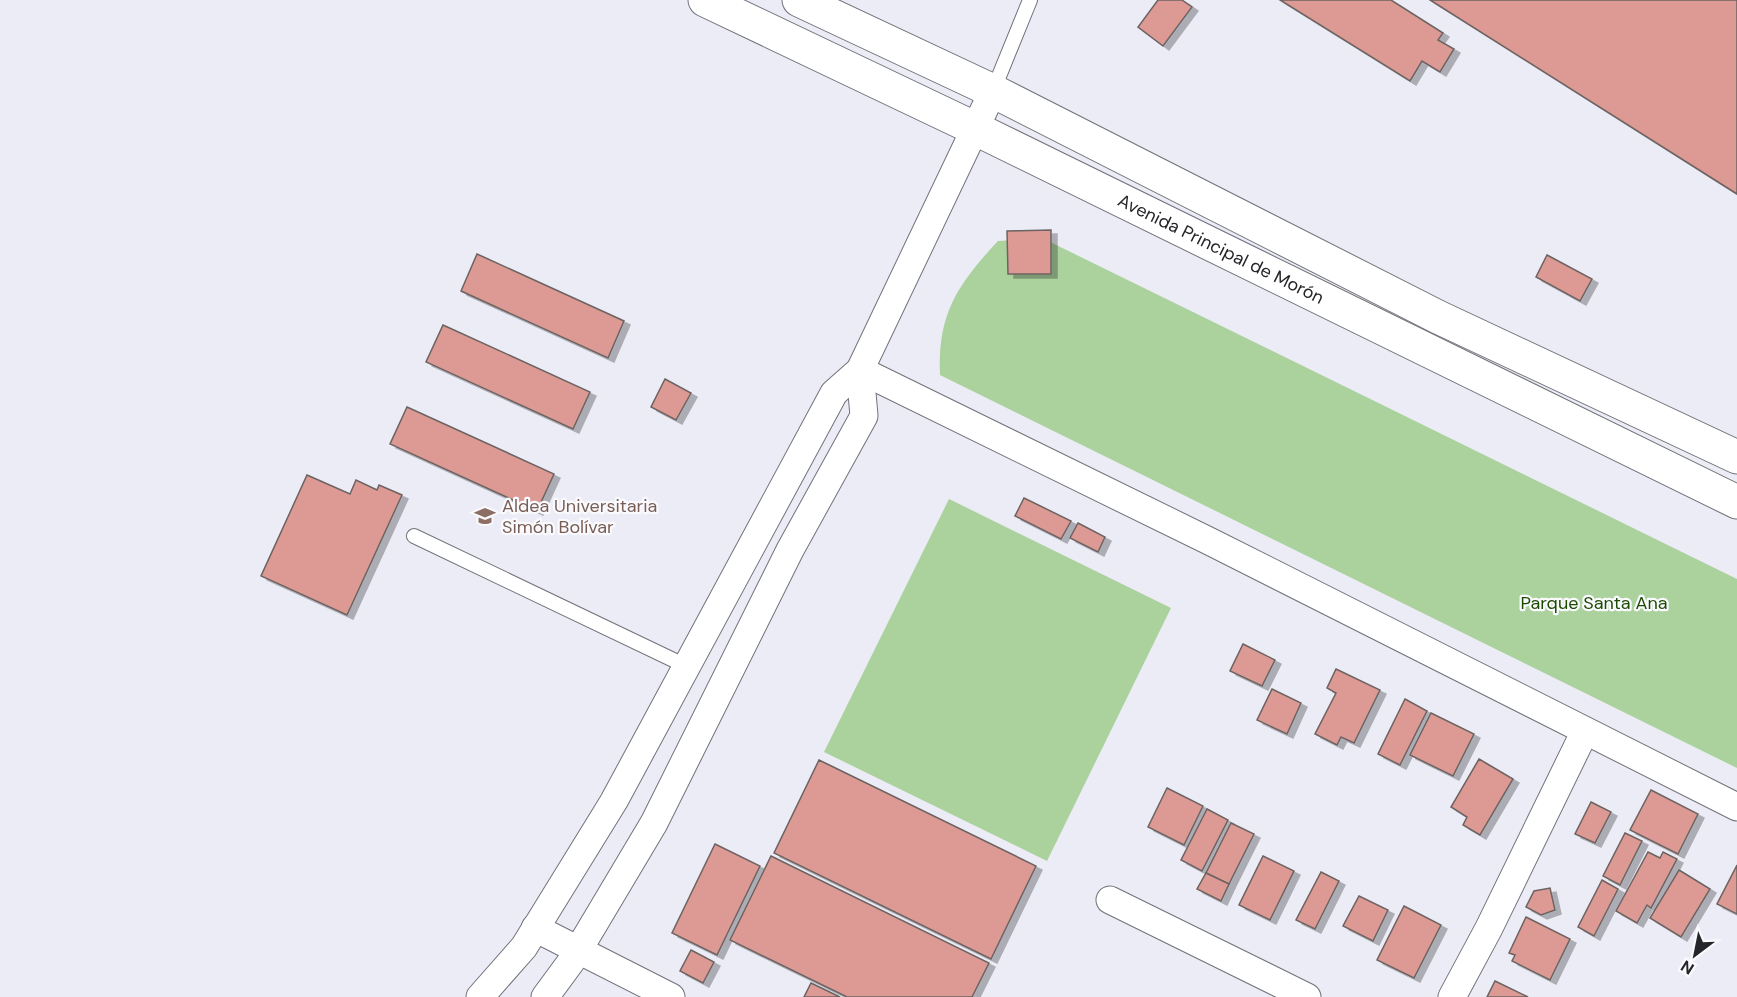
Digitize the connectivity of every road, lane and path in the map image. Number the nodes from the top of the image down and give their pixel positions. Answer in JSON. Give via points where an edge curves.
{"nodes":[{"id":1,"x":705,"y":0,"type":"edge"},
{"id":2,"x":799,"y":0,"type":"edge"},
{"id":3,"x":1030,"y":0,"type":"edge"},
{"id":4,"x":993,"y":91,"type":"junction"},
{"id":5,"x":976,"y":129,"type":"junction"},
{"id":6,"x":860,"y":370,"type":"junction"},
{"id":7,"x":1737,"y":457,"type":"edge"},
{"id":8,"x":1737,"y":502,"type":"edge"},
{"id":9,"x":414,"y":537,"type":"dead end"},
{"id":10,"x":686,"y":666,"type":"junction"},
{"id":11,"x":1585,"y":731,"type":"junction"},
{"id":12,"x":1737,"y":807,"type":"edge"},
{"id":13,"x":1110,"y":900,"type":"dead end"},
{"id":14,"x":535,"y":928,"type":"junction"},
{"id":15,"x":578,"y":951,"type":"junction"},
{"id":16,"x":480,"y":997,"type":"edge"},
{"id":17,"x":545,"y":997,"type":"edge"},
{"id":18,"x":671,"y":997,"type":"edge"},
{"id":19,"x":1307,"y":997,"type":"edge"},
{"id":20,"x":1452,"y":997,"type":"edge"}],
"edges":[{"from":1,"to":5,"type":"main road","name":"Avenida Principal de Morón"},
{"from":2,"to":4,"type":"main road","name":"Avenida Principal de Morón"},
{"from":3,"to":4,"type":"lane"},
{"from":4,"to":5,"type":"street"},
{"from":4,"to":7,"type":"main road","name":"Avenida Principal de Morón","via":[[1438,318]]},
{"from":5,"to":6,"type":"street"},
{"from":5,"to":8,"type":"main road","name":"Avenida Principal de Morón"},
{"from":6,"to":10,"type":"street","via":[[834,393]]},
{"from":6,"to":11,"type":"street"},
{"from":6,"to":15,"type":"street","via":[[864,416],[790,550],[654,823]]},
{"from":9,"to":10,"type":"lane"},
{"from":10,"to":14,"type":"street","via":[[614,801]]},
{"from":11,"to":12,"type":"street"},
{"from":11,"to":20,"type":"street","via":[[1490,928]]},
{"from":13,"to":19,"type":"street"},
{"from":14,"to":15,"type":"street"},
{"from":14,"to":16,"type":"street","via":[[524,947]]},
{"from":15,"to":17,"type":"street"},
{"from":15,"to":18,"type":"street"}]}
